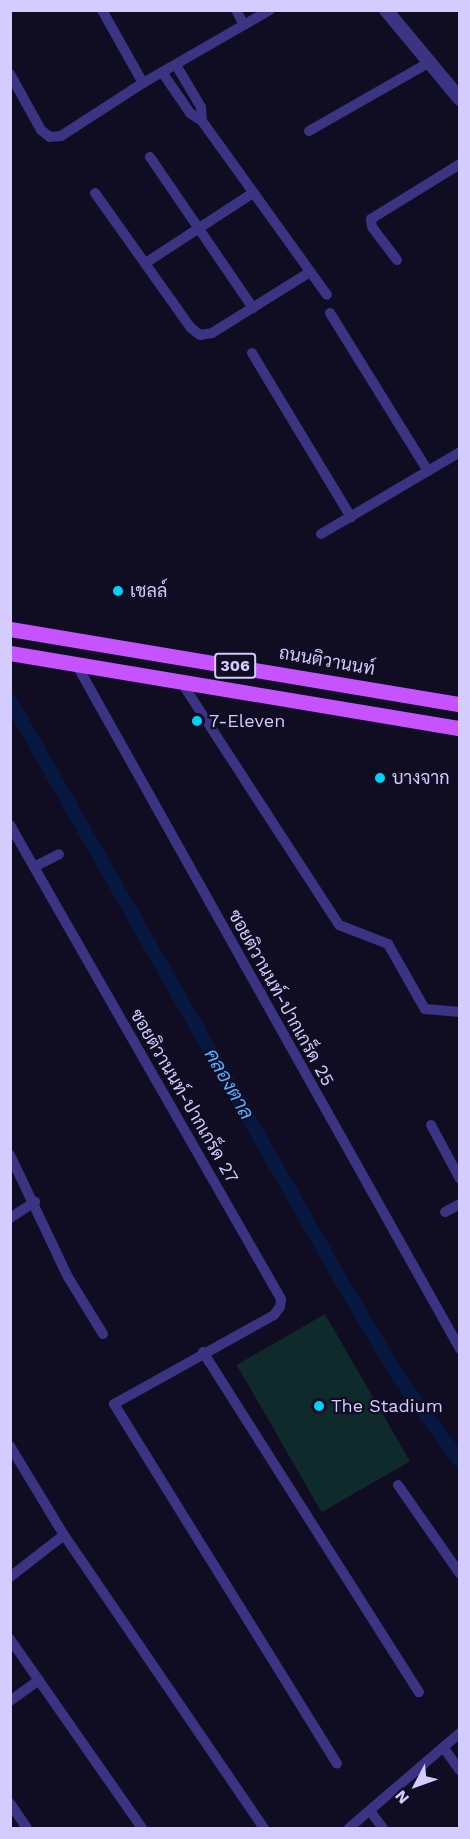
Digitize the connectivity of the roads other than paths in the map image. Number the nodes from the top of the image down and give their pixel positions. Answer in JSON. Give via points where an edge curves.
{"nodes":[{"id":1,"x":102,"y":10,"type":"edge"},
{"id":2,"x":236,"y":10,"type":"edge"},
{"id":3,"x":270,"y":10,"type":"edge"},
{"id":4,"x":386,"y":10,"type":"edge"},
{"id":5,"x":244,"y":24,"type":"junction"},
{"id":6,"x":430,"y":62,"type":"junction"},
{"id":7,"x":176,"y":65,"type":"junction"},
{"id":8,"x":162,"y":72,"type":"junction"},
{"id":9,"x":11,"y":77,"type":"edge"},
{"id":10,"x":143,"y":83,"type":"junction"},
{"id":11,"x":459,"y":99,"type":"edge"},
{"id":12,"x":202,"y":121,"type":"junction"},
{"id":13,"x":309,"y":131,"type":"dead end"},
{"id":14,"x":150,"y":157,"type":"dead end"},
{"id":15,"x":459,"y":164,"type":"edge"},
{"id":16,"x":94,"y":193,"type":"dead end"},
{"id":17,"x":253,"y":193,"type":"junction"},
{"id":18,"x":199,"y":229,"type":"junction"},
{"id":19,"x":397,"y":260,"type":"dead end"},
{"id":20,"x":147,"y":261,"type":"junction"},
{"id":21,"x":310,"y":272,"type":"junction"},
{"id":22,"x":327,"y":295,"type":"dead end"},
{"id":23,"x":254,"y":308,"type":"junction"},
{"id":24,"x":330,"y":313,"type":"dead end"},
{"id":25,"x":252,"y":353,"type":"dead end"},
{"id":26,"x":459,"y":452,"type":"edge"},
{"id":27,"x":428,"y":471,"type":"junction"},
{"id":28,"x":351,"y":517,"type":"junction"},
{"id":29,"x":321,"y":534,"type":"dead end"},
{"id":30,"x":10,"y":629,"type":"edge"},
{"id":31,"x":10,"y":653,"type":"edge"},
{"id":32,"x":75,"y":662,"type":"junction"},
{"id":33,"x":180,"y":680,"type":"junction"},
{"id":34,"x":459,"y":704,"type":"edge"},
{"id":35,"x":459,"y":728,"type":"edge"},
{"id":36,"x":10,"y":825,"type":"edge"},
{"id":37,"x":59,"y":854,"type":"dead end"},
{"id":38,"x":34,"y":867,"type":"junction"},
{"id":39,"x":459,"y":1012,"type":"edge"},
{"id":40,"x":431,"y":1125,"type":"dead end"},
{"id":41,"x":10,"y":1155,"type":"edge"},
{"id":42,"x":459,"y":1179,"type":"edge"},
{"id":43,"x":35,"y":1202,"type":"junction"},
{"id":44,"x":459,"y":1204,"type":"edge"},
{"id":45,"x":445,"y":1212,"type":"dead end"},
{"id":46,"x":10,"y":1218,"type":"edge"},
{"id":47,"x":103,"y":1334,"type":"dead end"},
{"id":48,"x":459,"y":1350,"type":"edge"},
{"id":49,"x":203,"y":1352,"type":"junction"},
{"id":50,"x":10,"y":1446,"type":"edge"},
{"id":51,"x":398,"y":1485,"type":"dead end"},
{"id":52,"x":64,"y":1535,"type":"junction"},
{"id":53,"x":459,"y":1574,"type":"edge"},
{"id":54,"x":10,"y":1577,"type":"edge"},
{"id":55,"x":10,"y":1639,"type":"edge"},
{"id":56,"x":39,"y":1680,"type":"junction"},
{"id":57,"x":418,"y":1692,"type":"dead end"},
{"id":58,"x":10,"y":1701,"type":"edge"},
{"id":59,"x":459,"y":1733,"type":"edge"},
{"id":60,"x":443,"y":1747,"type":"junction"},
{"id":61,"x":337,"y":1764,"type":"dead end"},
{"id":62,"x":459,"y":1770,"type":"edge"},
{"id":63,"x":10,"y":1803,"type":"edge"},
{"id":64,"x":370,"y":1811,"type":"junction"},
{"id":65,"x":27,"y":1828,"type":"edge"},
{"id":66,"x":142,"y":1828,"type":"edge"},
{"id":67,"x":264,"y":1828,"type":"edge"},
{"id":68,"x":349,"y":1828,"type":"edge"},
{"id":69,"x":383,"y":1828,"type":"edge"}],
"edges":[{"from":1,"to":10,"type":"street"},
{"from":2,"to":5,"type":"street"},
{"from":3,"to":5,"type":"street"},
{"from":4,"to":6,"type":"street"},
{"from":5,"to":7,"type":"street"},
{"from":6,"to":11,"type":"street"},
{"from":6,"to":13,"type":"street"},
{"from":7,"to":8,"type":"street"},
{"from":7,"to":12,"type":"street","via":[[201,107]]},
{"from":8,"to":10,"type":"street"},
{"from":8,"to":12,"type":"street","via":[[190,113]]},
{"from":9,"to":10,"type":"street","via":[[41,130],[50,137],[61,136]]},
{"from":12,"to":17,"type":"street"},
{"from":14,"to":18,"type":"street"},
{"from":15,"to":19,"type":"street","via":[[371,219],[372,227]]},
{"from":16,"to":20,"type":"street"},
{"from":17,"to":18,"type":"street"},
{"from":17,"to":21,"type":"street"},
{"from":18,"to":20,"type":"street"},
{"from":18,"to":23,"type":"street"},
{"from":20,"to":23,"type":"street","via":[[191,328],[200,335],[212,333]]},
{"from":21,"to":22,"type":"street"},
{"from":21,"to":23,"type":"street"},
{"from":24,"to":27,"type":"street"},
{"from":25,"to":28,"type":"street"},
{"from":26,"to":27,"type":"street"},
{"from":27,"to":28,"type":"street"},
{"from":28,"to":29,"type":"street"},
{"from":30,"to":34,"type":"main road","name":"ถนนติวานนท์","number":"306"},
{"from":31,"to":32,"type":"main road","number":"306"},
{"from":32,"to":33,"type":"main road","number":"306"},
{"from":32,"to":48,"type":"street","name":"ซอยติวานนท์-ปากเกร็ด 25"},
{"from":33,"to":35,"type":"main road","number":"306"},
{"from":33,"to":39,"type":"street","via":[[339,925],[388,944],[425,1009]]},
{"from":36,"to":38,"type":"street","name":"ซอยติวานนท์-ปากเกร็ด 27"},
{"from":37,"to":38,"type":"street"},
{"from":38,"to":49,"type":"street","name":"ซอยติวานนท์-ปากเกร็ด 27","via":[[281,1299],[274,1315]]},
{"from":40,"to":42,"type":"street"},
{"from":41,"to":43,"type":"street"},
{"from":43,"to":46,"type":"street"},
{"from":43,"to":47,"type":"street","via":[[68,1277]]},
{"from":44,"to":45,"type":"street"},
{"from":49,"to":57,"type":"street"},
{"from":49,"to":61,"type":"street","via":[[117,1399],[115,1410]]},
{"from":50,"to":52,"type":"street"},
{"from":51,"to":53,"type":"street"},
{"from":52,"to":54,"type":"street"},
{"from":52,"to":67,"type":"street"},
{"from":55,"to":56,"type":"street"},
{"from":56,"to":58,"type":"street"},
{"from":56,"to":66,"type":"street"},
{"from":59,"to":60,"type":"street"},
{"from":60,"to":62,"type":"street"},
{"from":60,"to":64,"type":"street"},
{"from":63,"to":65,"type":"street"},
{"from":64,"to":68,"type":"street"},
{"from":64,"to":69,"type":"street"}]}
